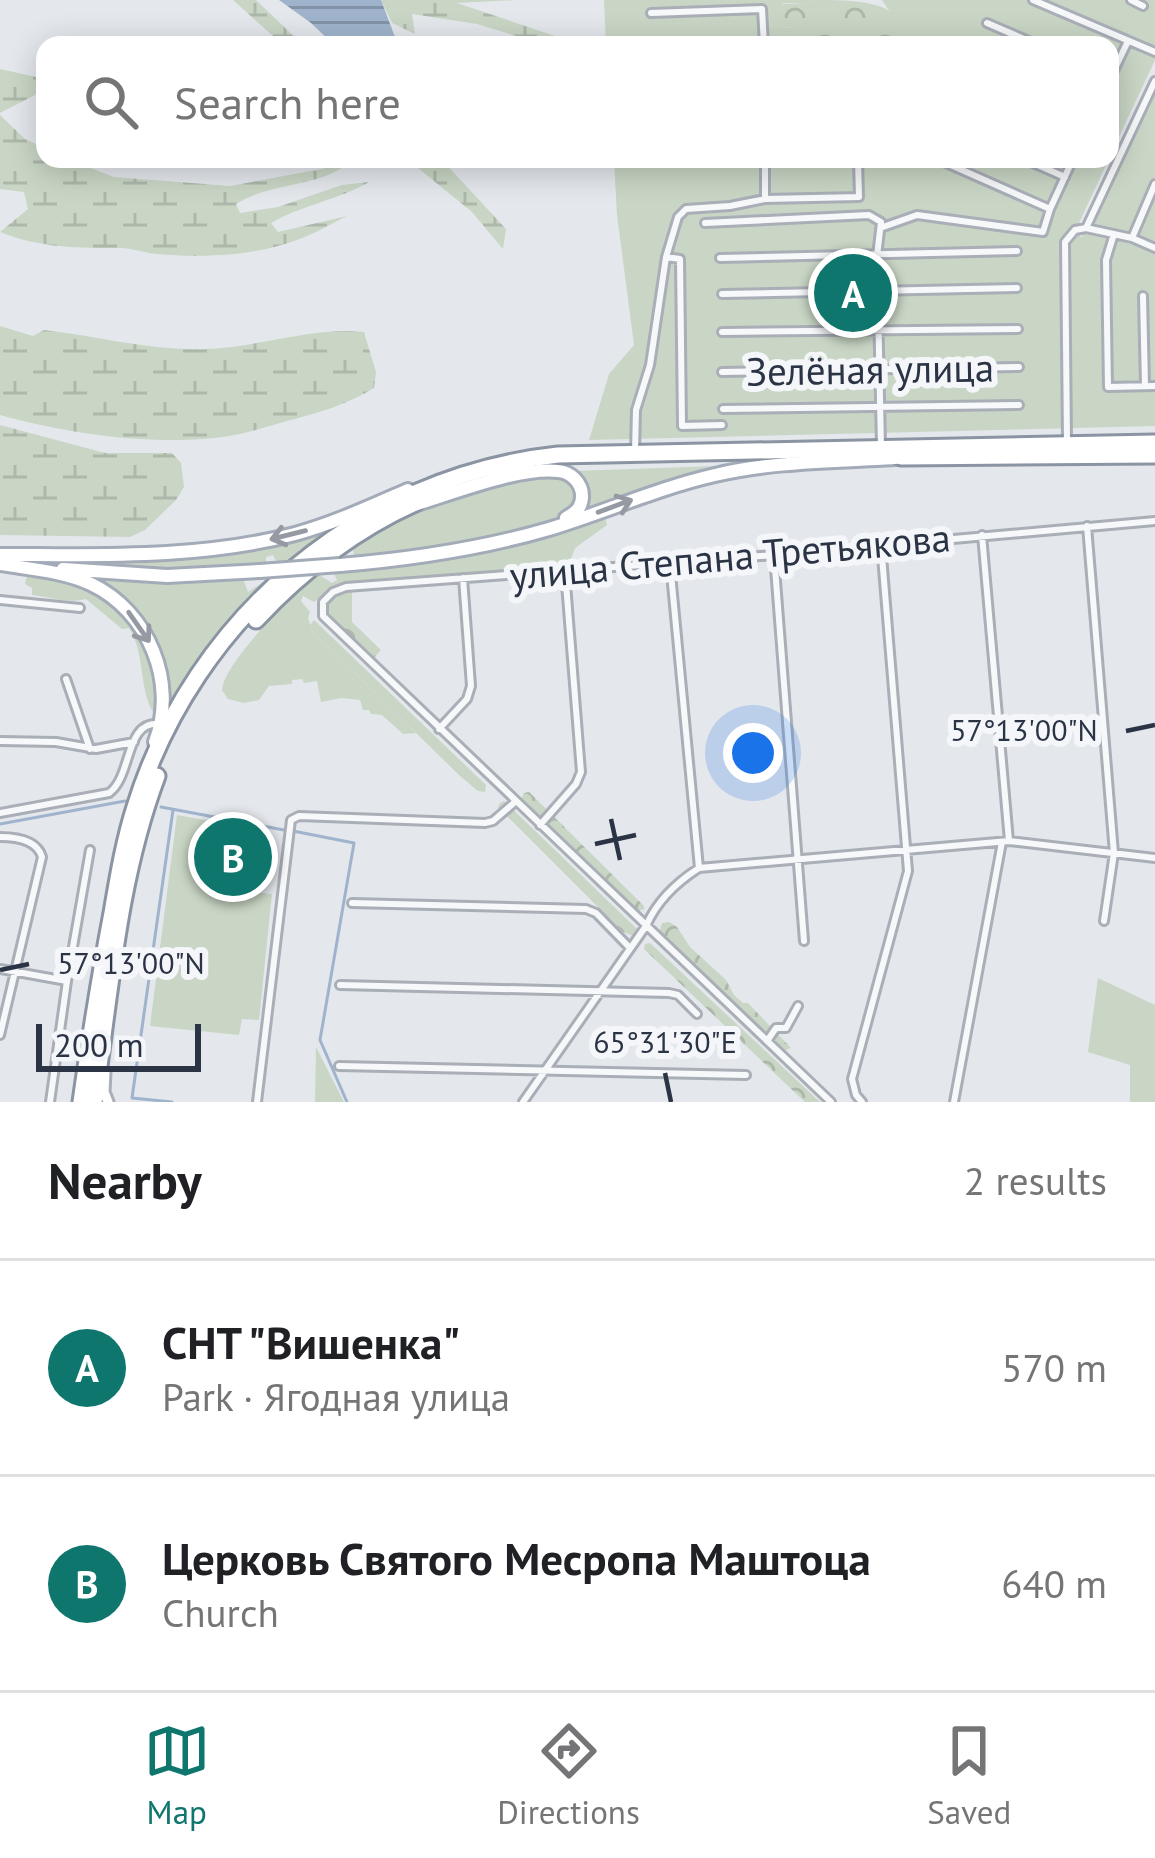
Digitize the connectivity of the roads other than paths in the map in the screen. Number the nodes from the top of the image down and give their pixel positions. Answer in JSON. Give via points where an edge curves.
{"nodes":[{"id":1,"x":1033,"y":0,"type":"edge"},
{"id":2,"x":1131,"y":0,"type":"edge"},
{"id":3,"x":751,"y":4,"type":"edge"},
{"id":4,"x":1144,"y":6,"type":"dead end"},
{"id":5,"x":652,"y":13,"type":"dead end"},
{"id":6,"x":987,"y":23,"type":"dead end"},
{"id":7,"x":764,"y":36,"type":"edge"},
{"id":8,"x":1017,"y":36,"type":"edge"},
{"id":9,"x":1118,"y":36,"type":"edge"},
{"id":10,"x":1119,"y":36,"type":"edge"},
{"id":11,"x":1128,"y":40,"type":"junction"},
{"id":12,"x":1155,"y":52,"type":"edge"},
{"id":13,"x":1119,"y":59,"type":"edge"},
{"id":14,"x":1155,"y":81,"type":"edge"},
{"id":15,"x":1119,"y":158,"type":"edge"},
{"id":16,"x":764,"y":168,"type":"edge"},
{"id":17,"x":858,"y":168,"type":"edge"},
{"id":18,"x":957,"y":168,"type":"edge"},
{"id":19,"x":1044,"y":168,"type":"edge"},
{"id":20,"x":1069,"y":168,"type":"edge"},
{"id":21,"x":1114,"y":168,"type":"edge"},
{"id":22,"x":1065,"y":177,"type":"junction"},
{"id":23,"x":1155,"y":184,"type":"edge"},
{"id":24,"x":765,"y":199,"type":"junction"},
{"id":25,"x":1050,"y":209,"type":"junction"},
{"id":26,"x":705,"y":223,"type":"dead end"},
{"id":27,"x":881,"y":228,"type":"junction"},
{"id":28,"x":1086,"y":228,"type":"junction"},
{"id":29,"x":1114,"y":234,"type":"junction"},
{"id":30,"x":1132,"y":238,"type":"junction"},
{"id":31,"x":1155,"y":248,"type":"edge"},
{"id":32,"x":1017,"y":251,"type":"dead end"},
{"id":33,"x":877,"y":256,"type":"junction"},
{"id":34,"x":666,"y":257,"type":"junction"},
{"id":35,"x":720,"y":258,"type":"dead end"},
{"id":36,"x":1017,"y":288,"type":"dead end"},
{"id":37,"x":878,"y":291,"type":"junction"},
{"id":38,"x":722,"y":294,"type":"dead end"},
{"id":39,"x":1143,"y":296,"type":"dead end"},
{"id":40,"x":1018,"y":329,"type":"dead end"},
{"id":41,"x":878,"y":330,"type":"junction"},
{"id":42,"x":722,"y":332,"type":"dead end"},
{"id":43,"x":1018,"y":368,"type":"dead end"},
{"id":44,"x":879,"y":369,"type":"junction"},
{"id":45,"x":722,"y":371,"type":"dead end"},
{"id":46,"x":1145,"y":386,"type":"junction"},
{"id":47,"x":1155,"y":386,"type":"edge"},
{"id":48,"x":1019,"y":405,"type":"dead end"},
{"id":49,"x":880,"y":407,"type":"junction"},
{"id":50,"x":722,"y":409,"type":"dead end"},
{"id":51,"x":722,"y":425,"type":"dead end"},
{"id":52,"x":1155,"y":443,"type":"edge"},
{"id":53,"x":1067,"y":445,"type":"junction"},
{"id":54,"x":880,"y":447,"type":"junction"},
{"id":55,"x":1109,"y":450,"type":"junction"},
{"id":56,"x":635,"y":452,"type":"junction"},
{"id":57,"x":1155,"y":454,"type":"edge"},
{"id":58,"x":909,"y":457,"type":"junction"},
{"id":59,"x":518,"y":460,"type":"junction"},
{"id":60,"x":403,"y":508,"type":"junction"},
{"id":61,"x":1155,"y":521,"type":"edge"},
{"id":62,"x":1087,"y":526,"type":"junction"},
{"id":63,"x":982,"y":535,"type":"junction"},
{"id":64,"x":504,"y":541,"type":"junction"},
{"id":65,"x":881,"y":544,"type":"junction"},
{"id":66,"x":774,"y":554,"type":"junction"},
{"id":67,"x":0,"y":561,"type":"edge"},
{"id":68,"x":670,"y":563,"type":"junction"},
{"id":69,"x":565,"y":571,"type":"junction"},
{"id":70,"x":463,"y":578,"type":"junction"},
{"id":71,"x":0,"y":601,"type":"edge"},
{"id":72,"x":80,"y":608,"type":"dead end"},
{"id":73,"x":66,"y":679,"type":"dead end"},
{"id":74,"x":161,"y":724,"type":"junction"},
{"id":75,"x":439,"y":729,"type":"junction"},
{"id":76,"x":0,"y":741,"type":"edge"},
{"id":77,"x":134,"y":742,"type":"junction"},
{"id":78,"x":89,"y":749,"type":"junction"},
{"id":79,"x":515,"y":802,"type":"junction"},
{"id":80,"x":0,"y":812,"type":"edge"},
{"id":81,"x":540,"y":825,"type":"junction"},
{"id":82,"x":0,"y":838,"type":"edge"},
{"id":83,"x":1005,"y":841,"type":"junction"},
{"id":84,"x":906,"y":849,"type":"junction"},
{"id":85,"x":90,"y":850,"type":"dead end"},
{"id":86,"x":1114,"y":853,"type":"junction"},
{"id":87,"x":1155,"y":858,"type":"edge"},
{"id":88,"x":800,"y":859,"type":"junction"},
{"id":89,"x":699,"y":868,"type":"junction"},
{"id":90,"x":352,"y":903,"type":"dead end"},
{"id":91,"x":1104,"y":922,"type":"dead end"},
{"id":92,"x":646,"y":926,"type":"junction"},
{"id":93,"x":804,"y":941,"type":"dead end"},
{"id":94,"x":630,"y":947,"type":"junction"},
{"id":95,"x":0,"y":969,"type":"edge"},
{"id":96,"x":15,"y":972,"type":"junction"},
{"id":97,"x":67,"y":981,"type":"junction"},
{"id":98,"x":340,"y":986,"type":"dead end"},
{"id":99,"x":104,"y":989,"type":"junction"},
{"id":100,"x":598,"y":992,"type":"junction"},
{"id":101,"x":798,"y":1006,"type":"dead end"},
{"id":102,"x":697,"y":1014,"type":"dead end"},
{"id":103,"x":0,"y":1035,"type":"edge"},
{"id":104,"x":767,"y":1041,"type":"junction"},
{"id":105,"x":339,"y":1066,"type":"dead end"},
{"id":106,"x":542,"y":1072,"type":"junction"},
{"id":107,"x":746,"y":1076,"type":"dead end"},
{"id":108,"x":50,"y":1102,"type":"edge"},
{"id":109,"x":81,"y":1102,"type":"edge"},
{"id":110,"x":94,"y":1102,"type":"edge"},
{"id":111,"x":108,"y":1102,"type":"edge"},
{"id":112,"x":257,"y":1102,"type":"edge"},
{"id":113,"x":523,"y":1102,"type":"edge"},
{"id":114,"x":830,"y":1102,"type":"edge"},
{"id":115,"x":862,"y":1102,"type":"edge"},
{"id":116,"x":954,"y":1102,"type":"edge"}],
"edges":[{"from":1,"to":9,"type":"street"},
{"from":2,"to":4,"type":"street"},
{"from":3,"to":5,"type":"street"},
{"from":3,"to":7,"type":"street","via":[[762,9]]},
{"from":6,"to":8,"type":"street"},
{"from":10,"to":11,"type":"street"},
{"from":11,"to":12,"type":"street"},
{"from":11,"to":13,"type":"street"},
{"from":14,"to":15,"type":"street"},
{"from":16,"to":24,"type":"street"},
{"from":17,"to":24,"type":"street","via":[[859,197]]},
{"from":18,"to":25,"type":"street"},
{"from":19,"to":22,"type":"street"},
{"from":20,"to":22,"type":"street"},
{"from":21,"to":28,"type":"street"},
{"from":22,"to":25,"type":"street"},
{"from":23,"to":30,"type":"street"},
{"from":24,"to":34,"type":"street","via":[[686,209]]},
{"from":25,"to":27,"type":"street","via":[[1043,232],[917,214]]},
{"from":26,"to":27,"type":"street","via":[[869,215]]},
{"from":27,"to":33,"type":"street"},
{"from":28,"to":29,"type":"street"},
{"from":28,"to":53,"type":"street","via":[[1065,242]]},
{"from":29,"to":30,"type":"street"},
{"from":29,"to":46,"type":"street","via":[[1106,260],[1108,387]]},
{"from":30,"to":31,"type":"street"},
{"from":32,"to":33,"type":"street"},
{"from":33,"to":35,"type":"street"},
{"from":33,"to":37,"type":"street"},
{"from":34,"to":51,"type":"street","via":[[680,259],[682,426]]},
{"from":34,"to":56,"type":"street"},
{"from":36,"to":37,"type":"street"},
{"from":37,"to":38,"type":"street"},
{"from":37,"to":41,"type":"street"},
{"from":39,"to":46,"type":"street"},
{"from":40,"to":41,"type":"street"},
{"from":41,"to":42,"type":"street"},
{"from":41,"to":44,"type":"street"},
{"from":43,"to":44,"type":"street","name":"Зелёная улица"},
{"from":44,"to":45,"type":"street","name":"Зелёная улица"},
{"from":44,"to":49,"type":"street"},
{"from":46,"to":47,"type":"street"},
{"from":48,"to":49,"type":"street"},
{"from":49,"to":50,"type":"street"},
{"from":49,"to":54,"type":"street"},
{"from":52,"to":55,"type":"highway"},
{"from":53,"to":54,"type":"highway"},
{"from":53,"to":55,"type":"highway"},
{"from":54,"to":56,"type":"highway"},
{"from":55,"to":57,"type":"highway"},
{"from":55,"to":58,"type":"highway"},
{"from":56,"to":59,"type":"highway"},
{"from":58,"to":60,"type":"highway","via":[[560,465],[484,478]]},
{"from":64,"to":58,"type":"main road","one_way":true,"via":[[740,470]]},
{"from":59,"to":67,"type":"main road","one_way":true,"via":[[460,471],[316,528],[244,545]]},
{"from":59,"to":99,"type":"highway","via":[[428,487],[346,528],[288,573],[214,653],[171,721],[136,804]]},
{"from":60,"to":64,"type":"main road","via":[[521,475],[561,471],[575,479],[582,497],[576,512]]},
{"from":60,"to":99,"type":"highway","via":[[280,595],[188,712],[141,824]]},
{"from":61,"to":62,"type":"street","name":"улица Степана Третьякова"},
{"from":62,"to":63,"type":"street","name":"улица Степана Третьякова"},
{"from":62,"to":86,"type":"street"},
{"from":63,"to":65,"type":"street","name":"улица Степана Третьякова"},
{"from":63,"to":83,"type":"street"},
{"from":64,"to":67,"type":"main road","bridge":true,"via":[[435,556],[193,575]]},
{"from":65,"to":66,"type":"street","name":"улица Степана Третьякова"},
{"from":65,"to":84,"type":"street"},
{"from":66,"to":68,"type":"street","name":"улица Степана Третьякова"},
{"from":66,"to":88,"type":"street"},
{"from":67,"to":74,"type":"main road","one_way":true,"via":[[81,580],[123,606],[156,658]]},
{"from":68,"to":69,"type":"street","name":"улица Степана Третьякова"},
{"from":68,"to":89,"type":"street"},
{"from":69,"to":70,"type":"street","name":"улица Степана Третьякова"},
{"from":69,"to":81,"type":"street","via":[[581,772]]},
{"from":70,"to":75,"type":"street","via":[[471,686]]},
{"from":70,"to":75,"type":"street","name":"улица Степана Третьякова","via":[[342,588],[323,602],[323,616]]},
{"from":71,"to":72,"type":"street"},
{"from":73,"to":78,"type":"street"},
{"from":74,"to":77,"type":"street","via":[[143,726]]},
{"from":74,"to":99,"type":"main road","via":[[122,838]]},
{"from":75,"to":79,"type":"street"},
{"from":76,"to":78,"type":"street"},
{"from":77,"to":78,"type":"street"},
{"from":77,"to":80,"type":"street","via":[[119,786]]},
{"from":79,"to":81,"type":"street"},
{"from":79,"to":112,"type":"street","via":[[485,823],[299,816],[289,823]]},
{"from":81,"to":92,"type":"street"},
{"from":82,"to":96,"type":"street","via":[[18,838],[42,857]]},
{"from":83,"to":84,"type":"street"},
{"from":83,"to":86,"type":"street"},
{"from":83,"to":116,"type":"street"},
{"from":84,"to":88,"type":"street"},
{"from":84,"to":115,"type":"street","via":[[908,871],[851,1078]]},
{"from":85,"to":97,"type":"street"},
{"from":86,"to":87,"type":"street"},
{"from":86,"to":91,"type":"street"},
{"from":88,"to":89,"type":"street"},
{"from":88,"to":93,"type":"street"},
{"from":89,"to":92,"type":"street"},
{"from":90,"to":94,"type":"street","via":[[586,909]]},
{"from":92,"to":94,"type":"street"},
{"from":92,"to":104,"type":"street"},
{"from":94,"to":100,"type":"street"},
{"from":95,"to":96,"type":"street"},
{"from":96,"to":97,"type":"street"},
{"from":96,"to":103,"type":"street"},
{"from":97,"to":108,"type":"street"},
{"from":98,"to":100,"type":"street"},
{"from":99,"to":109,"type":"highway"},
{"from":99,"to":110,"type":"highway"},
{"from":99,"to":111,"type":"street","via":[[112,1015]]},
{"from":100,"to":102,"type":"street","via":[[678,994]]},
{"from":100,"to":106,"type":"street"},
{"from":101,"to":104,"type":"street"},
{"from":104,"to":114,"type":"street"},
{"from":105,"to":106,"type":"street"},
{"from":106,"to":107,"type":"street"},
{"from":106,"to":113,"type":"street"}]}
